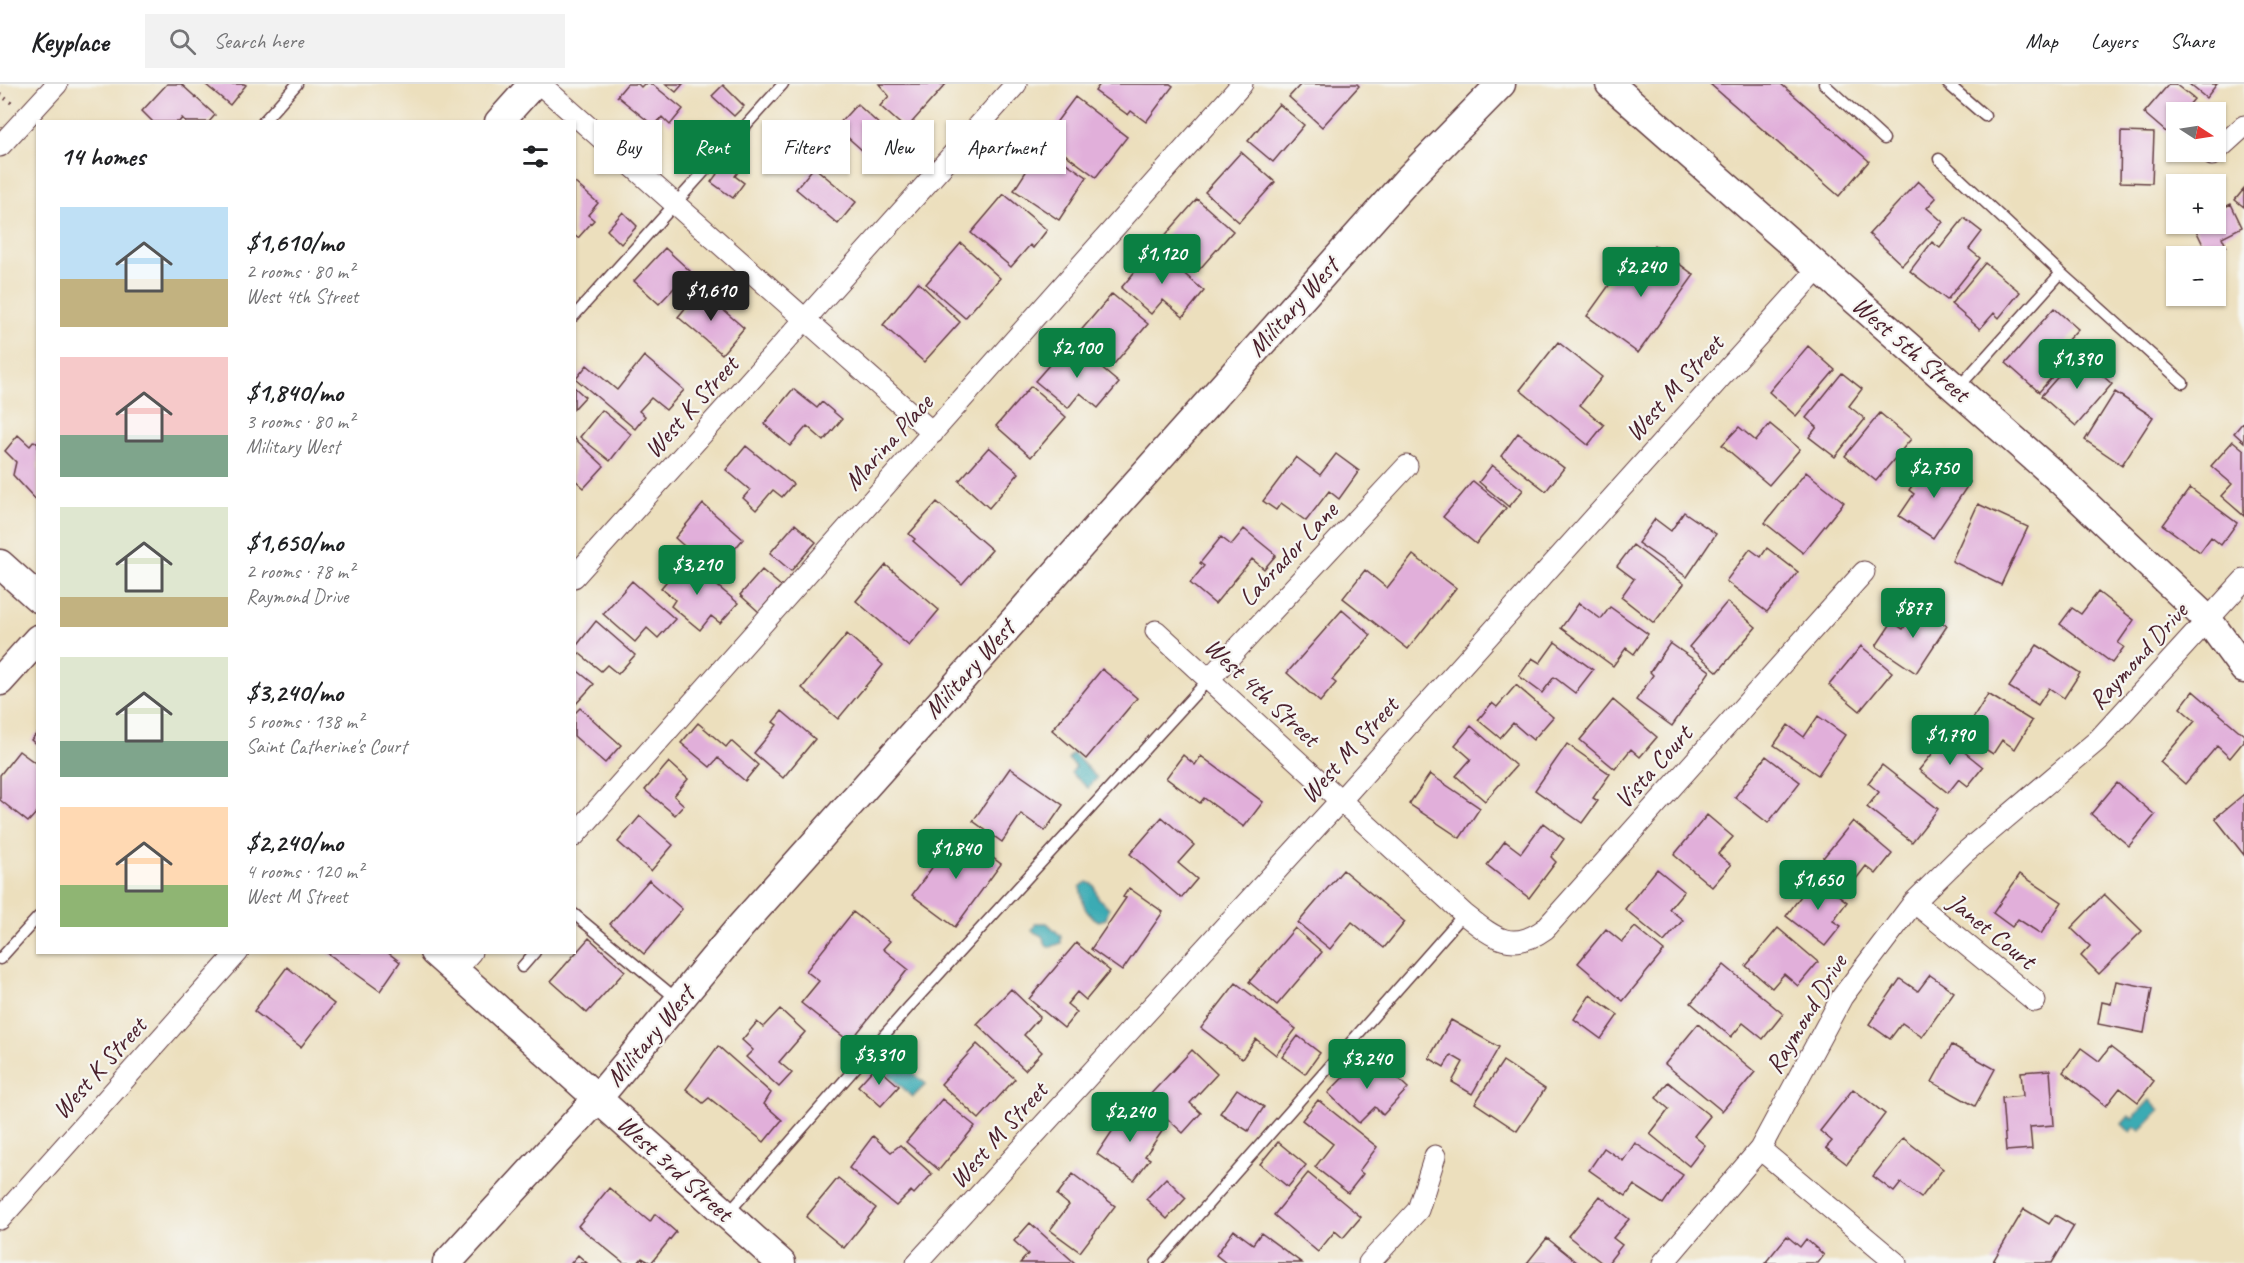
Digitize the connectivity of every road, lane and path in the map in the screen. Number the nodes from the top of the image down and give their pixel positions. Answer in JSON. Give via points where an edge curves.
{"nodes":[{"id":1,"x":57,"y":84,"type":"edge"},
{"id":2,"x":297,"y":84,"type":"edge"},
{"id":3,"x":533,"y":84,"type":"edge"},
{"id":4,"x":540,"y":84,"type":"edge"},
{"id":5,"x":783,"y":84,"type":"edge"},
{"id":6,"x":1016,"y":84,"type":"edge"},
{"id":7,"x":1242,"y":84,"type":"edge"},
{"id":8,"x":1501,"y":84,"type":"edge"},
{"id":9,"x":1610,"y":84,"type":"edge"},
{"id":10,"x":1824,"y":84,"type":"edge"},
{"id":11,"x":1948,"y":84,"type":"edge"},
{"id":12,"x":1985,"y":116,"type":"dead end"},
{"id":13,"x":265,"y":120,"type":"edge"},
{"id":14,"x":501,"y":120,"type":"edge"},
{"id":15,"x":2244,"y":126,"type":"edge"},
{"id":16,"x":1884,"y":139,"type":"dead end"},
{"id":17,"x":2226,"y":142,"type":"edge"},
{"id":18,"x":0,"y":146,"type":"edge"},
{"id":19,"x":1939,"y":159,"type":"dead end"},
{"id":20,"x":675,"y":204,"type":"junction"},
{"id":21,"x":1818,"y":269,"type":"junction"},
{"id":22,"x":2061,"y":273,"type":"junction"},
{"id":23,"x":576,"y":314,"type":"edge"},
{"id":24,"x":805,"y":319,"type":"junction"},
{"id":25,"x":2183,"y":383,"type":"dead end"},
{"id":26,"x":1956,"y":389,"type":"junction"},
{"id":27,"x":933,"y":432,"type":"junction"},
{"id":28,"x":1407,"y":466,"type":"dead end"},
{"id":29,"x":0,"y":564,"type":"edge"},
{"id":30,"x":1864,"y":572,"type":"dead end"},
{"id":31,"x":576,"y":575,"type":"edge"},
{"id":32,"x":2244,"y":580,"type":"edge"},
{"id":33,"x":36,"y":596,"type":"edge"},
{"id":34,"x":2208,"y":620,"type":"junction"},
{"id":35,"x":1156,"y":631,"type":"dead end"},
{"id":36,"x":36,"y":641,"type":"edge"},
{"id":37,"x":2244,"y":669,"type":"edge"},
{"id":38,"x":1209,"y":679,"type":"junction"},
{"id":39,"x":0,"y":681,"type":"edge"},
{"id":40,"x":1340,"y":801,"type":"junction"},
{"id":41,"x":576,"y":834,"type":"edge"},
{"id":42,"x":1914,"y":902,"type":"junction"},
{"id":43,"x":1464,"y":914,"type":"junction"},
{"id":44,"x":576,"y":916,"type":"edge"},
{"id":45,"x":36,"y":919,"type":"edge"},
{"id":46,"x":236,"y":954,"type":"edge"},
{"id":47,"x":533,"y":954,"type":"edge"},
{"id":48,"x":453,"y":958,"type":"edge"},
{"id":49,"x":0,"y":959,"type":"edge"},
{"id":50,"x":522,"y":967,"type":"dead end"},
{"id":51,"x":679,"y":1000,"type":"junction"},
{"id":52,"x":2035,"y":1001,"type":"dead end"},
{"id":53,"x":597,"y":1099,"type":"junction"},
{"id":54,"x":1760,"y":1149,"type":"junction"},
{"id":55,"x":1435,"y":1156,"type":"dead end"},
{"id":56,"x":726,"y":1214,"type":"junction"},
{"id":57,"x":0,"y":1219,"type":"edge"},
{"id":58,"x":447,"y":1263,"type":"edge"},
{"id":59,"x":781,"y":1263,"type":"edge"},
{"id":60,"x":917,"y":1263,"type":"edge"},
{"id":61,"x":1156,"y":1263,"type":"edge"},
{"id":62,"x":1369,"y":1263,"type":"edge"},
{"id":63,"x":1663,"y":1263,"type":"edge"},
{"id":64,"x":1896,"y":1263,"type":"edge"}],
"edges":[{"from":1,"to":18,"type":"street"},
{"from":2,"to":13,"type":"lane"},
{"from":3,"to":14,"type":"main road"},
{"from":4,"to":20,"type":"street"},
{"from":5,"to":20,"type":"lane"},
{"from":6,"to":24,"type":"street","name":"West K Street"},
{"from":7,"to":27,"type":"street","name":"Marina Place"},
{"from":8,"to":51,"type":"main road","name":"Military West","via":[[1392,197]]},
{"from":9,"to":21,"type":"main road","name":"West 5th Street"},
{"from":10,"to":16,"type":"lane"},
{"from":11,"to":12,"type":"lane"},
{"from":15,"to":17,"type":"street"},
{"from":19,"to":22,"type":"lane"},
{"from":20,"to":23,"type":"lane"},
{"from":20,"to":24,"type":"street"},
{"from":21,"to":26,"type":"main road","name":"West 5th Street"},
{"from":21,"to":40,"type":"street","name":"West M Street"},
{"from":22,"to":25,"type":"lane"},
{"from":22,"to":26,"type":"lane"},
{"from":24,"to":27,"type":"street"},
{"from":24,"to":31,"type":"street","name":"West K Street"},
{"from":26,"to":34,"type":"main road","name":"West 5th Street","via":[[2060,480]]},
{"from":27,"to":41,"type":"street","name":"Marina Place"},
{"from":28,"to":38,"type":"street","name":"Labrador Lane"},
{"from":29,"to":33,"type":"main road"},
{"from":30,"to":43,"type":"street","name":"Vista Court","via":[[1545,929],[1531,939],[1515,943],[1483,929]]},
{"from":32,"to":34,"type":"street","name":"Raymond Drive"},
{"from":34,"to":37,"type":"main road","name":"West 5th Street"},
{"from":34,"to":42,"type":"street","name":"Raymond Drive","via":[[2098,740],[1963,854]]},
{"from":35,"to":38,"type":"street","name":"West 4th Street"},
{"from":36,"to":39,"type":"main road"},
{"from":38,"to":40,"type":"street","name":"West 4th Street"},
{"from":38,"to":56,"type":"lane"},
{"from":40,"to":43,"type":"street","name":"West 4th Street"},
{"from":40,"to":60,"type":"street","name":"West M Street"},
{"from":42,"to":52,"type":"street","name":"Janet Court"},
{"from":42,"to":54,"type":"street","name":"Raymond Drive","via":[[1842,997]]},
{"from":43,"to":61,"type":"lane"},
{"from":44,"to":51,"type":"lane"},
{"from":45,"to":49,"type":"lane"},
{"from":46,"to":57,"type":"street","name":"West K Street"},
{"from":47,"to":50,"type":"lane"},
{"from":48,"to":53,"type":"main road","name":"West 3rd Street"},
{"from":51,"to":53,"type":"main road","name":"Military West"},
{"from":53,"to":56,"type":"main road","name":"West 3rd Street"},
{"from":53,"to":58,"type":"main road","name":"Military West"},
{"from":54,"to":63,"type":"street","name":"Raymond Drive"},
{"from":54,"to":64,"type":"street"},
{"from":55,"to":62,"type":"street","via":[[1418,1210]]},
{"from":56,"to":59,"type":"main road","name":"West 3rd Street"}]}
